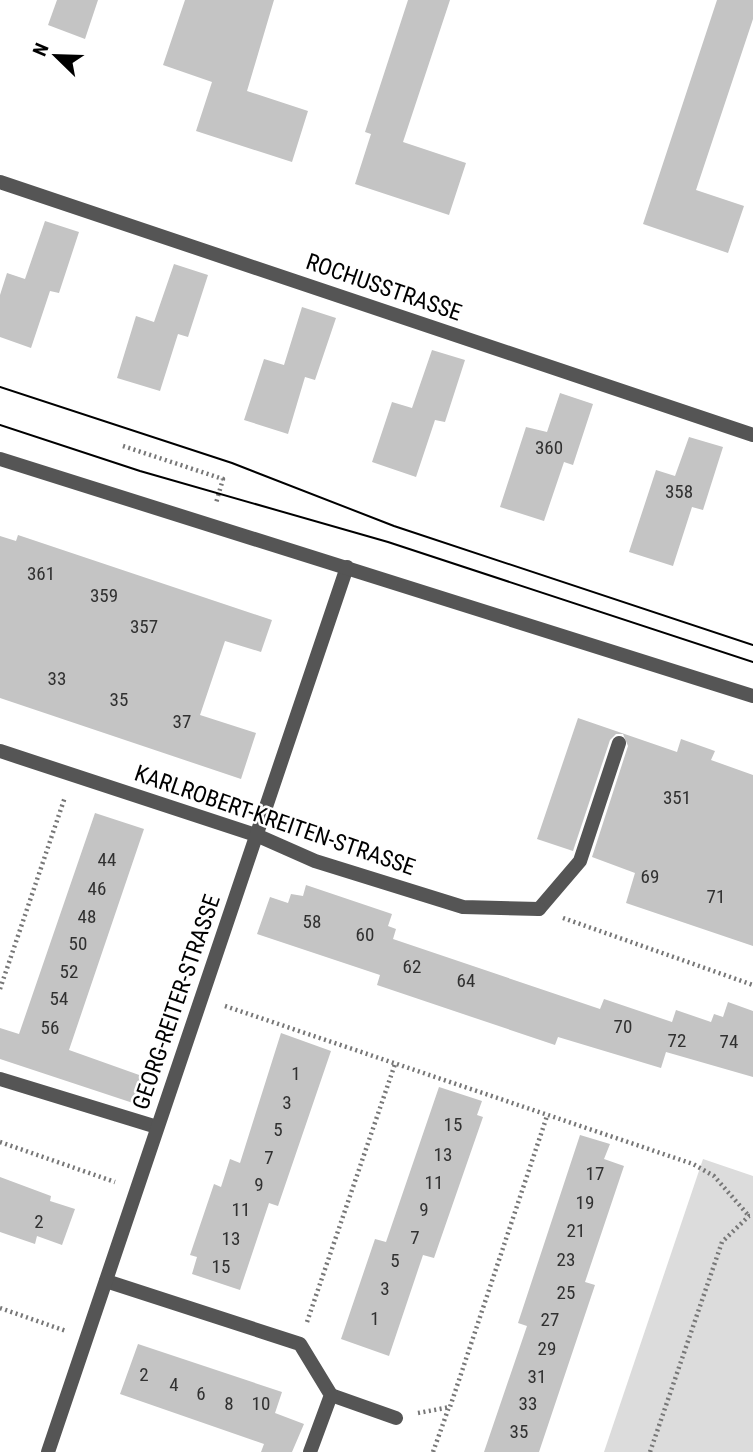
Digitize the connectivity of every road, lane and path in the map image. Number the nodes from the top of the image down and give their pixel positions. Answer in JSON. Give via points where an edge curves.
{"nodes":[{"id":1,"x":0,"y":182,"type":"edge"},
{"id":2,"x":753,"y":435,"type":"edge"},
{"id":3,"x":123,"y":446,"type":"dead end"},
{"id":4,"x":0,"y":458,"type":"edge"},
{"id":5,"x":202,"y":472,"type":"dead end"},
{"id":6,"x":347,"y":567,"type":"junction"},
{"id":7,"x":753,"y":696,"type":"edge"},
{"id":8,"x":619,"y":743,"type":"dead end"},
{"id":9,"x":0,"y":751,"type":"edge"},
{"id":10,"x":73,"y":775,"type":"junction"},
{"id":11,"x":256,"y":835,"type":"junction"},
{"id":12,"x":539,"y":909,"type":"junction"},
{"id":13,"x":753,"y":985,"type":"edge"},
{"id":14,"x":0,"y":989,"type":"edge"},
{"id":15,"x":201,"y":998,"type":"junction"},
{"id":16,"x":394,"y":1064,"type":"junction"},
{"id":17,"x":0,"y":1079,"type":"edge"},
{"id":18,"x":547,"y":1116,"type":"junction"},
{"id":19,"x":157,"y":1127,"type":"junction"},
{"id":20,"x":0,"y":1142,"type":"edge"},
{"id":21,"x":137,"y":1189,"type":"junction"},
{"id":22,"x":751,"y":1216,"type":"edge"},
{"id":23,"x":106,"y":1281,"type":"junction"},
{"id":24,"x":0,"y":1308,"type":"edge"},
{"id":25,"x":88,"y":1338,"type":"junction"},
{"id":26,"x":300,"y":1344,"type":"junction"},
{"id":27,"x":331,"y":1395,"type":"junction"},
{"id":28,"x":450,"y":1406,"type":"junction"},
{"id":29,"x":396,"y":1418,"type":"joint"},
{"id":30,"x":48,"y":1452,"type":"edge"},
{"id":31,"x":310,"y":1452,"type":"edge"},
{"id":32,"x":433,"y":1452,"type":"edge"},
{"id":33,"x":650,"y":1452,"type":"edge"}],
"edges":[{"from":1,"to":2,"type":"street","name":"ROCHUSSTRASSE"},
{"from":3,"to":5,"type":"path"},
{"from":4,"to":6,"type":"street"},
{"from":6,"to":7,"type":"street"},
{"from":6,"to":11,"type":"street","name":"GEORG-REITER-STRASSE"},
{"from":8,"to":12,"type":"street","via":[[580,861]]},
{"from":9,"to":10,"type":"street","name":"KARLROBERT-KREITEN-STRASSE"},
{"from":10,"to":11,"type":"street","name":"KARLROBERT-KREITEN-STRASSE"},
{"from":10,"to":14,"type":"path"},
{"from":11,"to":12,"type":"street","name":"KARLROBERT-KREITEN-STRASSE","via":[[315,861],[463,907]]},
{"from":11,"to":15,"type":"street","name":"GEORG-REITER-STRASSE"},
{"from":12,"to":13,"type":"path"},
{"from":15,"to":16,"type":"path"},
{"from":15,"to":19,"type":"street","name":"GEORG-REITER-STRASSE"},
{"from":16,"to":18,"type":"path"},
{"from":16,"to":26,"type":"path"},
{"from":17,"to":19,"type":"street"},
{"from":18,"to":22,"type":"path","via":[[692,1164],[714,1176]]},
{"from":18,"to":28,"type":"path"},
{"from":19,"to":21,"type":"street","name":"GEORG-REITER-STRASSE"},
{"from":20,"to":21,"type":"path"},
{"from":21,"to":23,"type":"street","name":"GEORG-REITER-STRASSE"},
{"from":22,"to":33,"type":"path","via":[[722,1242]]},
{"from":23,"to":25,"type":"street","name":"GEORG-REITER-STRASSE"},
{"from":23,"to":26,"type":"street"},
{"from":24,"to":25,"type":"path"},
{"from":25,"to":30,"type":"street","name":"GEORG-REITER-STRASSE"},
{"from":26,"to":27,"type":"street"},
{"from":27,"to":29,"type":"street"},
{"from":27,"to":31,"type":"street"},
{"from":28,"to":29,"type":"path"},
{"from":28,"to":32,"type":"path"}]}
